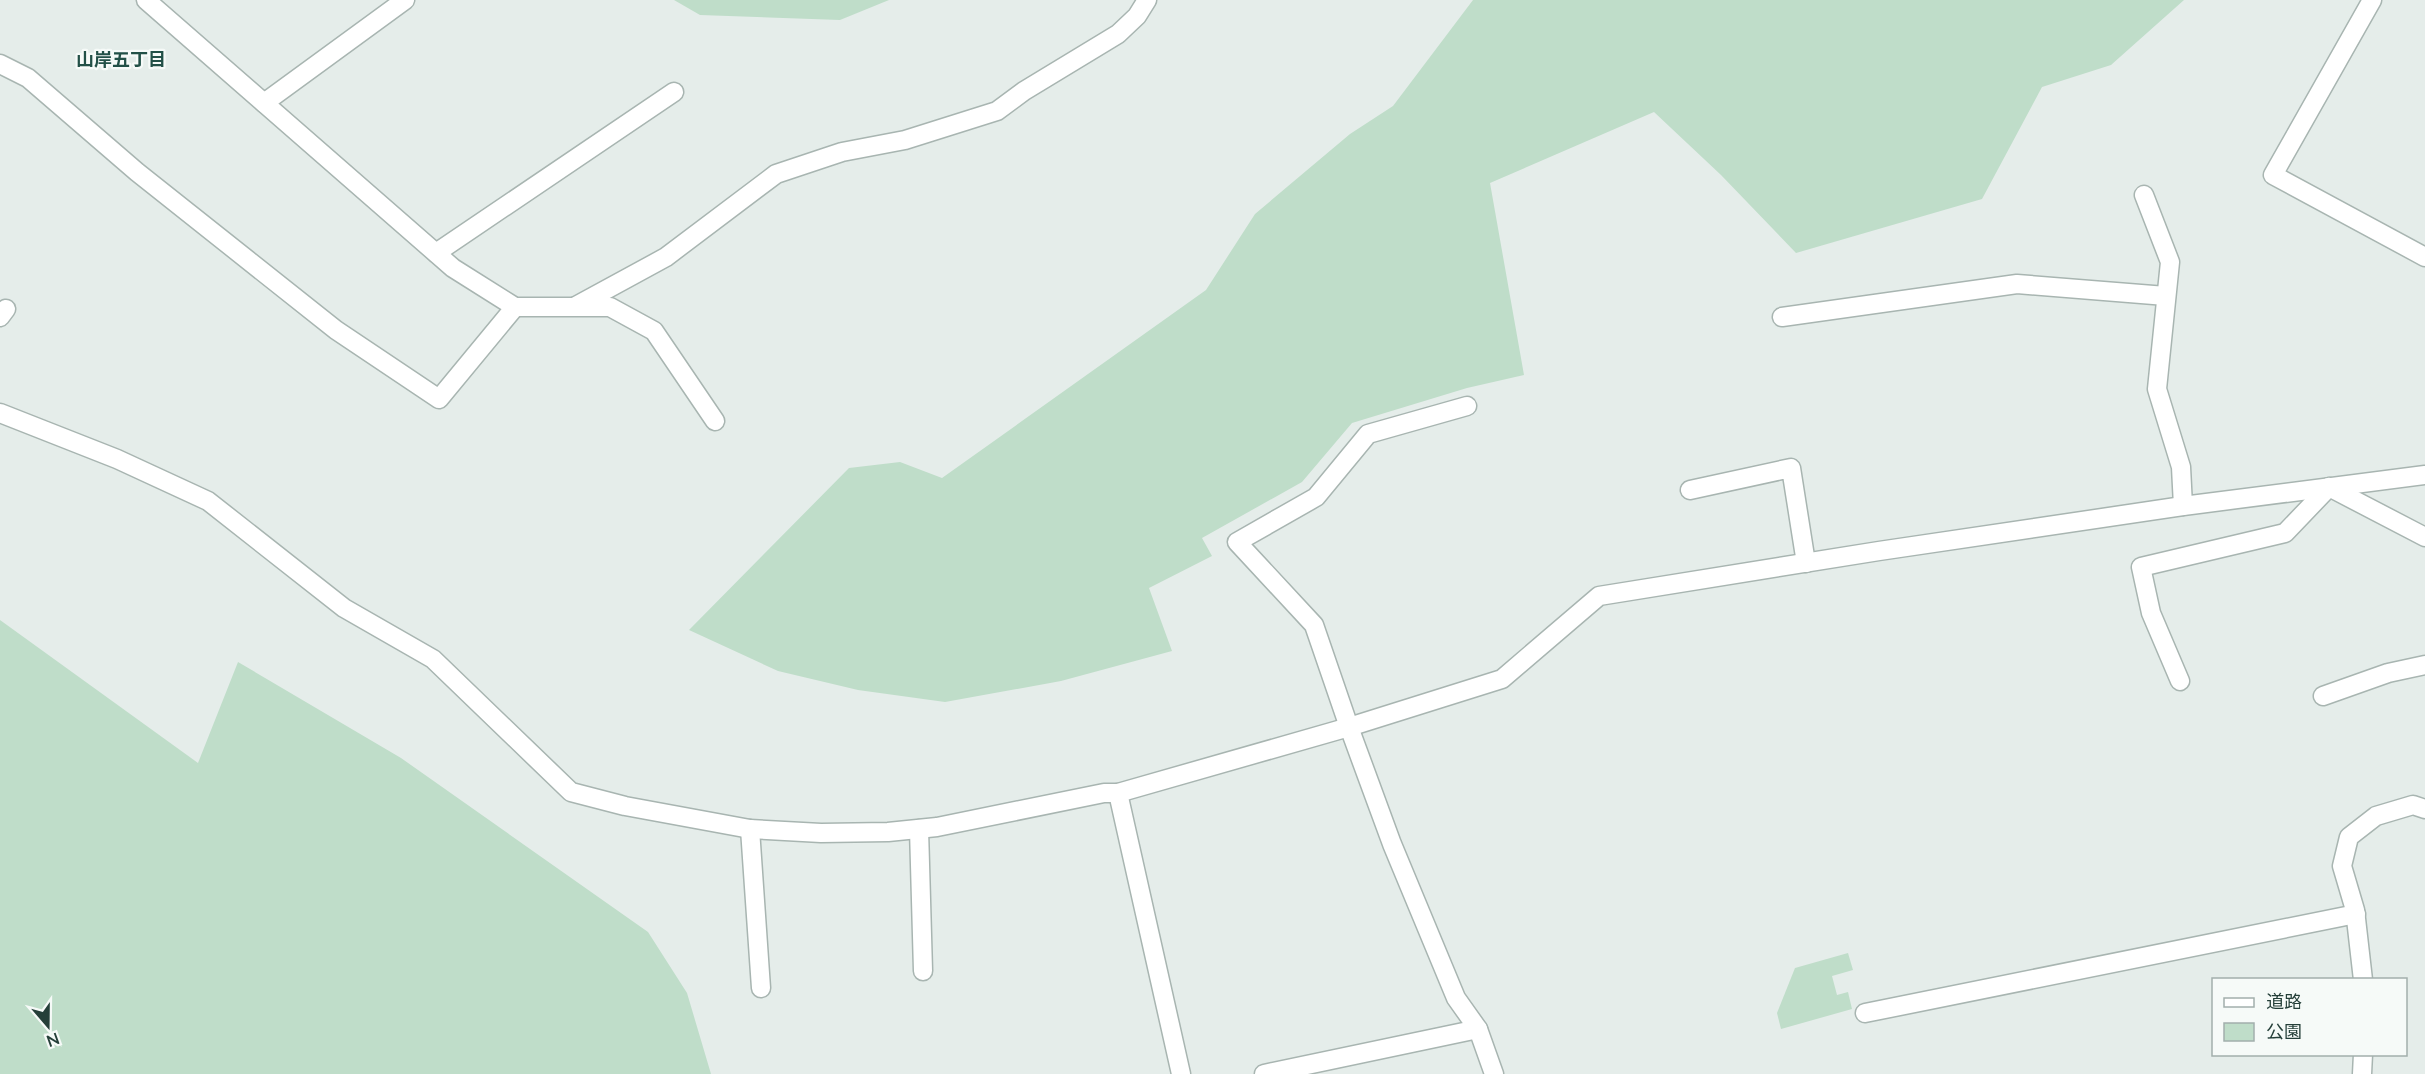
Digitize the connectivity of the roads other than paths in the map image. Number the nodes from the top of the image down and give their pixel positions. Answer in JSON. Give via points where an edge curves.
{"nodes":[{"id":1,"x":146,"y":0,"type":"edge"},
{"id":2,"x":405,"y":0,"type":"edge"},
{"id":3,"x":1147,"y":0,"type":"edge"},
{"id":4,"x":2372,"y":0,"type":"edge"},
{"id":5,"x":0,"y":64,"type":"edge"},
{"id":6,"x":674,"y":92,"type":"dead end"},
{"id":7,"x":264,"y":103,"type":"junction"},
{"id":8,"x":2144,"y":195,"type":"dead end"},
{"id":9,"x":436,"y":253,"type":"junction"},
{"id":10,"x":2425,"y":257,"type":"edge"},
{"id":11,"x":2166,"y":296,"type":"junction"},
{"id":12,"x":515,"y":307,"type":"junction"},
{"id":13,"x":574,"y":307,"type":"junction"},
{"id":14,"x":1782,"y":317,"type":"dead end"},
{"id":15,"x":1467,"y":406,"type":"dead end"},
{"id":16,"x":0,"y":413,"type":"edge"},
{"id":17,"x":716,"y":421,"type":"dead end"},
{"id":18,"x":2425,"y":475,"type":"edge"},
{"id":19,"x":2329,"y":487,"type":"junction"},
{"id":20,"x":1690,"y":490,"type":"dead end"},
{"id":21,"x":2183,"y":506,"type":"junction"},
{"id":22,"x":2425,"y":537,"type":"edge"},
{"id":23,"x":1806,"y":563,"type":"junction"},
{"id":24,"x":2425,"y":666,"type":"edge"},
{"id":25,"x":2180,"y":681,"type":"dead end"},
{"id":26,"x":2323,"y":696,"type":"dead end"},
{"id":27,"x":1349,"y":727,"type":"junction"},
{"id":28,"x":1118,"y":793,"type":"junction"},
{"id":29,"x":2425,"y":809,"type":"edge"},
{"id":30,"x":750,"y":829,"type":"junction"},
{"id":31,"x":919,"y":829,"type":"junction"},
{"id":32,"x":2356,"y":914,"type":"junction"},
{"id":33,"x":923,"y":971,"type":"dead end"},
{"id":34,"x":2363,"y":978,"type":"edge"},
{"id":35,"x":761,"y":988,"type":"dead end"},
{"id":36,"x":1865,"y":1013,"type":"dead end"},
{"id":37,"x":1478,"y":1029,"type":"junction"},
{"id":38,"x":2363,"y":1056,"type":"edge"},
{"id":39,"x":1181,"y":1074,"type":"edge"},
{"id":40,"x":1264,"y":1074,"type":"edge"},
{"id":41,"x":1494,"y":1074,"type":"edge"},
{"id":42,"x":2362,"y":1074,"type":"edge"}],
"edges":[{"from":1,"to":7,"type":"street"},
{"from":2,"to":7,"type":"street"},
{"from":3,"to":13,"type":"street","via":[[1118,34],[997,111],[905,140],[842,152],[776,174],[666,256]]},
{"from":4,"to":10,"type":"street","via":[[2273,174]]},
{"from":5,"to":12,"type":"street","via":[[28,78],[138,172],[336,330],[439,399]]},
{"from":6,"to":9,"type":"street"},
{"from":7,"to":9,"type":"street"},
{"from":8,"to":11,"type":"street","via":[[2170,262]]},
{"from":9,"to":12,"type":"street"},
{"from":11,"to":14,"type":"street","via":[[2017,284]]},
{"from":11,"to":21,"type":"street","via":[[2157,388],[2181,466]]},
{"from":12,"to":13,"type":"street"},
{"from":13,"to":17,"type":"street","via":[[610,307],[654,331]]},
{"from":15,"to":27,"type":"street","via":[[1368,434],[1316,496],[1236,542],[1314,625]]},
{"from":16,"to":30,"type":"street","via":[[117,459],[208,501],[344,608],[433,659],[572,792]]},
{"from":18,"to":19,"type":"street"},
{"from":19,"to":21,"type":"street"},
{"from":19,"to":22,"type":"street"},
{"from":19,"to":25,"type":"street","via":[[2284,533],[2141,567],[2151,613]]},
{"from":20,"to":23,"type":"street","via":[[1791,468]]},
{"from":21,"to":23,"type":"street"},
{"from":23,"to":27,"type":"street","via":[[1599,596],[1502,679]]},
{"from":24,"to":26,"type":"street","via":[[2388,673]]},
{"from":27,"to":28,"type":"street"},
{"from":27,"to":37,"type":"street","via":[[1456,998]]},
{"from":28,"to":31,"type":"street"},
{"from":28,"to":39,"type":"street"},
{"from":29,"to":32,"type":"street","via":[[2413,805],[2376,816],[2349,837],[2342,866]]},
{"from":30,"to":31,"type":"street","via":[[822,833]]},
{"from":30,"to":35,"type":"street"},
{"from":31,"to":33,"type":"street"},
{"from":32,"to":34,"type":"street"},
{"from":32,"to":36,"type":"street"},
{"from":37,"to":40,"type":"street"},
{"from":37,"to":41,"type":"street"},
{"from":38,"to":42,"type":"street"}]}
